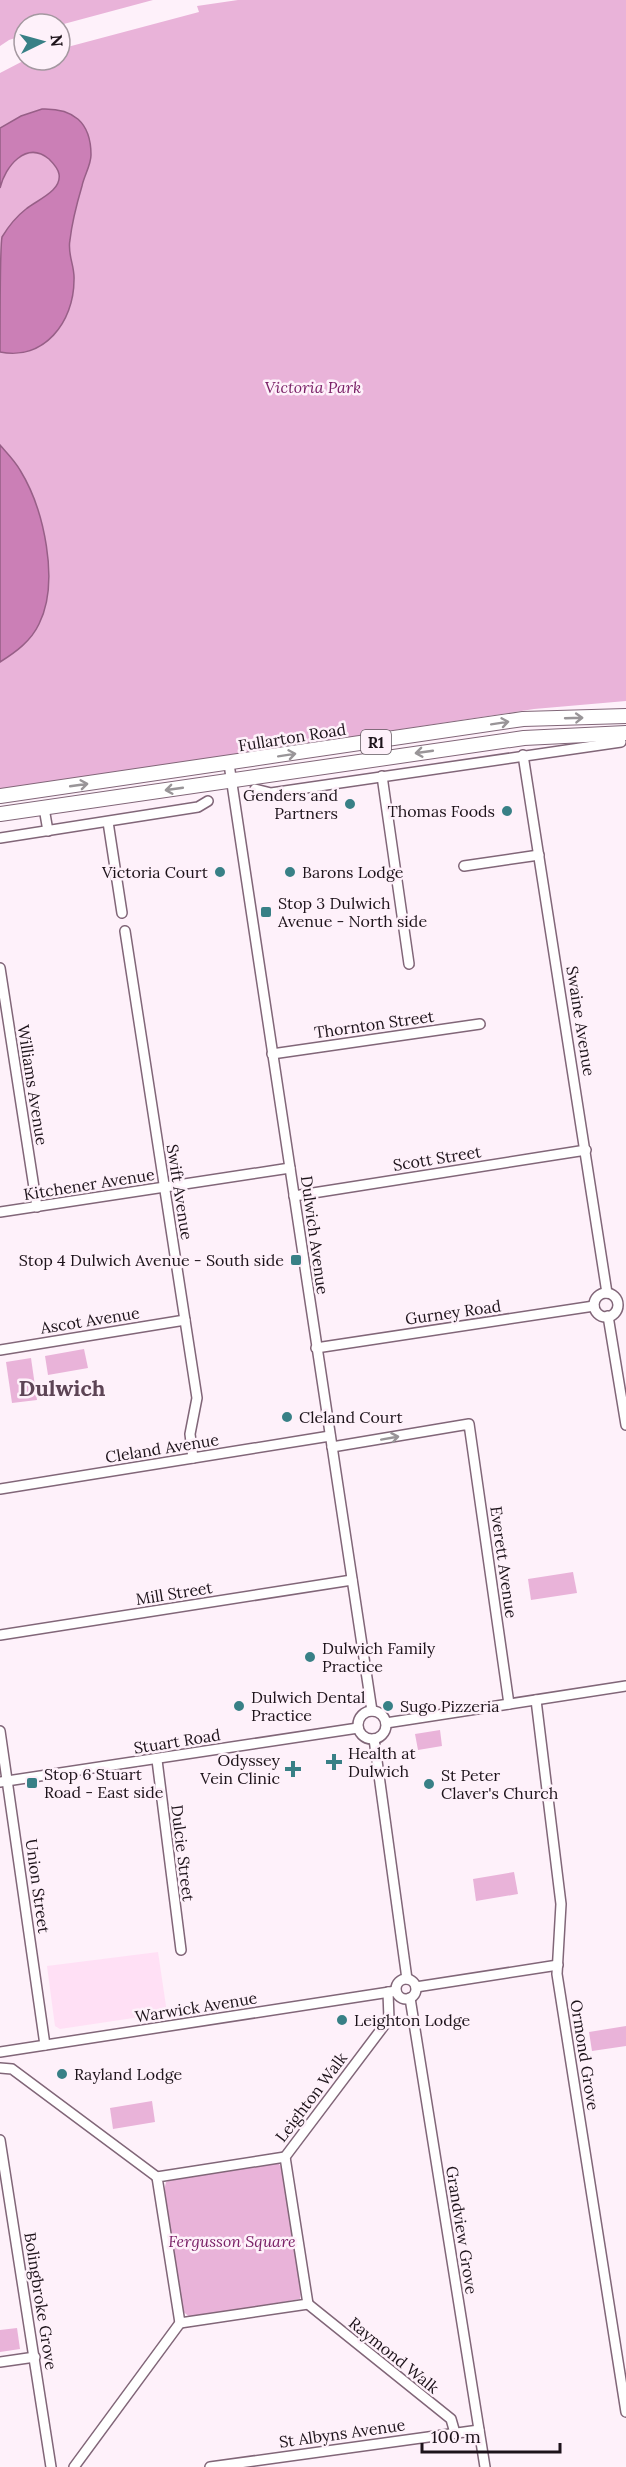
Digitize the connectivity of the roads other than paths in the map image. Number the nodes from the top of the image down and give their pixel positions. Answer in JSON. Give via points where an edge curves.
{"nodes":[{"id":1,"x":626,"y":717,"type":"edge"},
{"id":2,"x":468,"y":728,"type":"junction"},
{"id":3,"x":624,"y":737,"type":"edge"},
{"id":4,"x":471,"y":746,"type":"junction"},
{"id":5,"x":524,"y":755,"type":"junction"},
{"id":6,"x":473,"y":763,"type":"junction"},
{"id":7,"x":229,"y":764,"type":"junction"},
{"id":8,"x":382,"y":776,"type":"junction"},
{"id":9,"x":231,"y":780,"type":"junction"},
{"id":10,"x":255,"y":789,"type":"dead end"},
{"id":11,"x":41,"y":790,"type":"junction"},
{"id":12,"x":0,"y":796,"type":"edge"},
{"id":13,"x":208,"y":801,"type":"dead end"},
{"id":14,"x":44,"y":808,"type":"junction"},
{"id":15,"x":0,"y":814,"type":"edge"},
{"id":16,"x":108,"y":822,"type":"junction"},
{"id":17,"x":48,"y":831,"type":"junction"},
{"id":18,"x":0,"y":838,"type":"edge"},
{"id":19,"x":539,"y":855,"type":"junction"},
{"id":20,"x":464,"y":866,"type":"dead end"},
{"id":21,"x":122,"y":913,"type":"dead end"},
{"id":22,"x":125,"y":931,"type":"dead end"},
{"id":23,"x":409,"y":964,"type":"dead end"},
{"id":24,"x":0,"y":968,"type":"edge"},
{"id":25,"x":480,"y":1024,"type":"dead end"},
{"id":26,"x":272,"y":1054,"type":"junction"},
{"id":27,"x":586,"y":1150,"type":"junction"},
{"id":28,"x":290,"y":1168,"type":"junction"},
{"id":29,"x":164,"y":1188,"type":"junction"},
{"id":30,"x":294,"y":1196,"type":"junction"},
{"id":31,"x":37,"y":1207,"type":"junction"},
{"id":32,"x":0,"y":1212,"type":"edge"},
{"id":33,"x":607,"y":1293,"type":"junction"},
{"id":34,"x":622,"y":1302,"type":"edge"},
{"id":35,"x":594,"y":1306,"type":"junction"},
{"id":36,"x":608,"y":1316,"type":"junction"},
{"id":37,"x":185,"y":1320,"type":"junction"},
{"id":38,"x":316,"y":1348,"type":"junction"},
{"id":39,"x":0,"y":1350,"type":"edge"},
{"id":40,"x":626,"y":1425,"type":"edge"},
{"id":41,"x":330,"y":1436,"type":"junction"},
{"id":42,"x":332,"y":1447,"type":"junction"},
{"id":43,"x":193,"y":1458,"type":"junction"},
{"id":44,"x":0,"y":1489,"type":"edge"},
{"id":45,"x":352,"y":1580,"type":"junction"},
{"id":46,"x":0,"y":1635,"type":"edge"},
{"id":47,"x":626,"y":1686,"type":"edge"},
{"id":48,"x":536,"y":1700,"type":"junction"},
{"id":49,"x":509,"y":1704,"type":"junction"},
{"id":50,"x":372,"y":1712,"type":"junction"},
{"id":51,"x":386,"y":1723,"type":"junction"},
{"id":52,"x":358,"y":1728,"type":"junction"},
{"id":53,"x":0,"y":1731,"type":"edge"},
{"id":54,"x":374,"y":1739,"type":"junction"},
{"id":55,"x":156,"y":1760,"type":"junction"},
{"id":56,"x":4,"y":1781,"type":"edge"},
{"id":57,"x":181,"y":1950,"type":"dead end"},
{"id":58,"x":558,"y":1965,"type":"junction"},
{"id":59,"x":407,"y":1978,"type":"junction"},
{"id":60,"x":416,"y":1987,"type":"junction"},
{"id":61,"x":392,"y":1991,"type":"junction"},
{"id":62,"x":410,"y":1998,"type":"junction"},
{"id":63,"x":45,"y":2045,"type":"junction"},
{"id":64,"x":0,"y":2052,"type":"edge"},
{"id":65,"x":0,"y":2068,"type":"edge"},
{"id":66,"x":0,"y":2140,"type":"edge"},
{"id":67,"x":285,"y":2157,"type":"junction"},
{"id":68,"x":157,"y":2177,"type":"junction"},
{"id":69,"x":308,"y":2304,"type":"junction"},
{"id":70,"x":180,"y":2324,"type":"junction"},
{"id":71,"x":35,"y":2357,"type":"junction"},
{"id":72,"x":0,"y":2362,"type":"edge"},
{"id":73,"x":626,"y":2412,"type":"edge"},
{"id":74,"x":479,"y":2430,"type":"junction"},
{"id":75,"x":454,"y":2433,"type":"junction"},
{"id":76,"x":51,"y":2467,"type":"edge"},
{"id":77,"x":74,"y":2467,"type":"edge"},
{"id":78,"x":210,"y":2467,"type":"edge"},
{"id":79,"x":485,"y":2467,"type":"edge"}],
"edges":[{"from":2,"to":1,"type":"highway","name":"Fullarton Road","number":"R1","one_way":true,"via":[[523,719]]},
{"from":2,"to":4,"type":"highway"},
{"from":7,"to":2,"type":"highway","name":"Fullarton Road","number":"R1","one_way":true},
{"from":3,"to":4,"type":"highway","name":"Fullarton Road","number":"R1","via":[[524,738]]},
{"from":3,"to":5,"type":"street","name":"Fullarton Road"},
{"from":4,"to":6,"type":"street"},
{"from":4,"to":9,"type":"highway","name":"Fullarton Road","number":"R1","one_way":true},
{"from":5,"to":6,"type":"street","name":"Fullarton Road"},
{"from":5,"to":19,"type":"street","name":"Swaine Avenue"},
{"from":6,"to":8,"type":"street","name":"Fullarton Road"},
{"from":7,"to":9,"type":"street","name":"Dulwich Avenue"},
{"from":11,"to":7,"type":"highway","name":"Fullarton Road","number":"R1","one_way":true},
{"from":8,"to":10,"type":"street","name":"Fullarton Road","via":[[271,793]]},
{"from":8,"to":23,"type":"street"},
{"from":9,"to":14,"type":"highway","name":"Fullarton Road","number":"R1","one_way":true},
{"from":9,"to":26,"type":"street","name":"Dulwich Avenue"},
{"from":11,"to":12,"type":"highway","name":"Fullarton Road","number":"R1"},
{"from":11,"to":14,"type":"highway"},
{"from":13,"to":16,"type":"street","via":[[198,807]]},
{"from":14,"to":15,"type":"highway","name":"Fullarton Road","number":"R1"},
{"from":14,"to":17,"type":"street"},
{"from":16,"to":17,"type":"street"},
{"from":16,"to":21,"type":"street"},
{"from":17,"to":18,"type":"street"},
{"from":19,"to":20,"type":"street"},
{"from":19,"to":27,"type":"street","name":"Swaine Avenue"},
{"from":22,"to":29,"type":"street","name":"Swift Avenue"},
{"from":24,"to":31,"type":"street","name":"Williams Avenue"},
{"from":25,"to":26,"type":"street","name":"Thornton Street"},
{"from":26,"to":28,"type":"street","name":"Dulwich Avenue"},
{"from":27,"to":30,"type":"street","name":"Scott Street"},
{"from":27,"to":33,"type":"street","name":"Swaine Avenue"},
{"from":28,"to":29,"type":"street","name":"Kitchener Avenue"},
{"from":28,"to":30,"type":"street","name":"Dulwich Avenue"},
{"from":29,"to":31,"type":"street","name":"Kitchener Avenue"},
{"from":29,"to":37,"type":"street","name":"Swift Avenue"},
{"from":30,"to":38,"type":"street","name":"Dulwich Avenue"},
{"from":31,"to":32,"type":"street","name":"Kitchener Avenue"},
{"from":33,"to":34,"type":"street"},
{"from":33,"to":35,"type":"street","via":[[596,1298]]},
{"from":34,"to":36,"type":"street"},
{"from":35,"to":36,"type":"street","via":[[600,1315]]},
{"from":35,"to":38,"type":"street","name":"Gurney Road"},
{"from":36,"to":40,"type":"street"},
{"from":37,"to":39,"type":"street","name":"Ascot Avenue"},
{"from":37,"to":43,"type":"street","name":"Swift Avenue","via":[[197,1398],[190,1434]]},
{"from":38,"to":41,"type":"street","name":"Dulwich Avenue"},
{"from":41,"to":42,"type":"street","name":"Dulwich Avenue"},
{"from":41,"to":43,"type":"street","name":"Cleland Avenue"},
{"from":42,"to":45,"type":"street","name":"Dulwich Avenue"},
{"from":42,"to":49,"type":"street","name":"Everett Avenue","one_way":true,"via":[[469,1424]]},
{"from":43,"to":44,"type":"street","name":"Cleland Avenue"},
{"from":45,"to":46,"type":"street","name":"Mill Street"},
{"from":45,"to":50,"type":"street","name":"Dulwich Avenue"},
{"from":47,"to":48,"type":"street"},
{"from":48,"to":49,"type":"street"},
{"from":48,"to":58,"type":"street","name":"Ormond Grove","via":[[561,1904]]},
{"from":49,"to":51,"type":"street"},
{"from":50,"to":51,"type":"street","via":[[380,1714]]},
{"from":50,"to":52,"type":"street","via":[[361,1716]]},
{"from":51,"to":54,"type":"street","via":[[385,1732]]},
{"from":52,"to":54,"type":"street","via":[[366,1738]]},
{"from":52,"to":55,"type":"street","name":"Stuart Road"},
{"from":53,"to":56,"type":"street","name":"Union Street"},
{"from":54,"to":59,"type":"street"},
{"from":55,"to":56,"type":"street","name":"Stuart Road"},
{"from":55,"to":57,"type":"street","name":"Dulcie Street"},
{"from":56,"to":63,"type":"street","name":"Union Street"},
{"from":58,"to":60,"type":"street"},
{"from":58,"to":73,"type":"street","name":"Ormond Grove"},
{"from":59,"to":60,"type":"street"},
{"from":59,"to":61,"type":"street"},
{"from":60,"to":62,"type":"street"},
{"from":61,"to":62,"type":"street"},
{"from":61,"to":63,"type":"street","name":"Warwick Avenue"},
{"from":61,"to":67,"type":"street","name":"Leighton Walk","via":[[389,2019]]},
{"from":62,"to":74,"type":"street","name":"Grandview Grove"},
{"from":63,"to":64,"type":"street","name":"Warwick Avenue"},
{"from":65,"to":68,"type":"street","via":[[12,2069]]},
{"from":66,"to":71,"type":"street","name":"Bolingbroke Grove"},
{"from":67,"to":68,"type":"street"},
{"from":67,"to":69,"type":"street"},
{"from":68,"to":70,"type":"street"},
{"from":69,"to":70,"type":"street"},
{"from":69,"to":75,"type":"street","name":"Raymond Walk","via":[[451,2419]]},
{"from":70,"to":77,"type":"street"},
{"from":71,"to":72,"type":"street"},
{"from":71,"to":76,"type":"street","name":"Bolingbroke Grove"},
{"from":74,"to":75,"type":"street","name":"St Albyns Avenue"},
{"from":74,"to":79,"type":"street","name":"Grandview Grove"},
{"from":75,"to":78,"type":"street","name":"St Albyns Avenue"}]}
